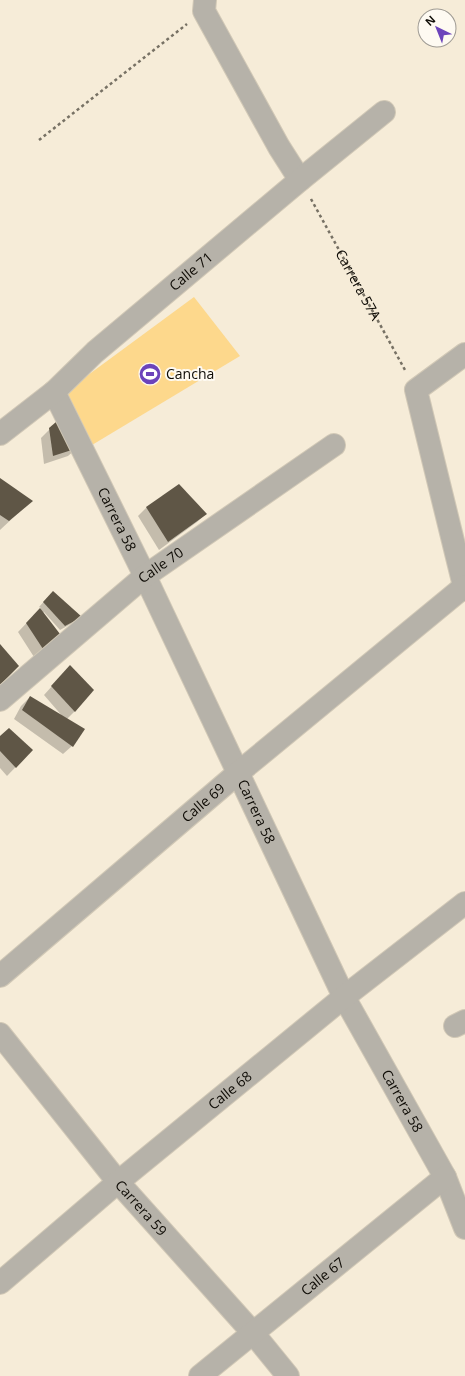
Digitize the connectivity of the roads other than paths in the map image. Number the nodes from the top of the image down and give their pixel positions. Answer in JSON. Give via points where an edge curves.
{"nodes":[{"id":1,"x":210,"y":4,"type":"edge"},
{"id":2,"x":384,"y":112,"type":"dead end"},
{"id":3,"x":300,"y":180,"type":"junction"},
{"id":4,"x":465,"y":354,"type":"edge"},
{"id":5,"x":54,"y":392,"type":"junction"},
{"id":6,"x":4,"y":423,"type":"edge"},
{"id":7,"x":334,"y":445,"type":"dead end"},
{"id":8,"x":145,"y":576,"type":"junction"},
{"id":9,"x":465,"y":588,"type":"edge"},
{"id":10,"x":0,"y":700,"type":"edge"},
{"id":11,"x":238,"y":773,"type":"junction"},
{"id":12,"x":465,"y":903,"type":"edge"},
{"id":13,"x":0,"y":976,"type":"edge"},
{"id":14,"x":344,"y":997,"type":"junction"},
{"id":15,"x":0,"y":1034,"type":"edge"},
{"id":16,"x":445,"y":1177,"type":"junction"},
{"id":17,"x":118,"y":1182,"type":"junction"},
{"id":18,"x":465,"y":1228,"type":"edge"},
{"id":19,"x":0,"y":1283,"type":"edge"},
{"id":20,"x":253,"y":1333,"type":"junction"},
{"id":21,"x":200,"y":1376,"type":"edge"},
{"id":22,"x":288,"y":1376,"type":"edge"}],
"edges":[{"from":1,"to":3,"type":"street","via":[[280,147]]},
{"from":2,"to":3,"type":"street","name":"Calle 71"},
{"from":3,"to":5,"type":"street","name":"Calle 71","via":[[95,352]]},
{"from":4,"to":9,"type":"street","via":[[416,390]]},
{"from":5,"to":6,"type":"street","name":"Calle 71"},
{"from":5,"to":8,"type":"street","name":"Carrera 58"},
{"from":7,"to":8,"type":"street","name":"Calle 70"},
{"from":8,"to":10,"type":"street","name":"Calle 70"},
{"from":8,"to":11,"type":"street","name":"Carrera 58"},
{"from":9,"to":11,"type":"street","name":"Calle 69"},
{"from":11,"to":13,"type":"street","name":"Calle 69"},
{"from":11,"to":14,"type":"street","name":"Carrera 58"},
{"from":12,"to":14,"type":"street","name":"Calle 68"},
{"from":14,"to":16,"type":"street","name":"Carrera 58"},
{"from":14,"to":17,"type":"street","name":"Calle 68"},
{"from":15,"to":17,"type":"street","name":"Carrera 59"},
{"from":16,"to":18,"type":"street","name":"Carrera 58"},
{"from":16,"to":20,"type":"street","name":"Calle 67"},
{"from":17,"to":19,"type":"street","name":"Calle 68"},
{"from":17,"to":20,"type":"street","name":"Carrera 59"},
{"from":20,"to":21,"type":"street","name":"Calle 67"},
{"from":20,"to":22,"type":"street","name":"Carrera 59"}]}
